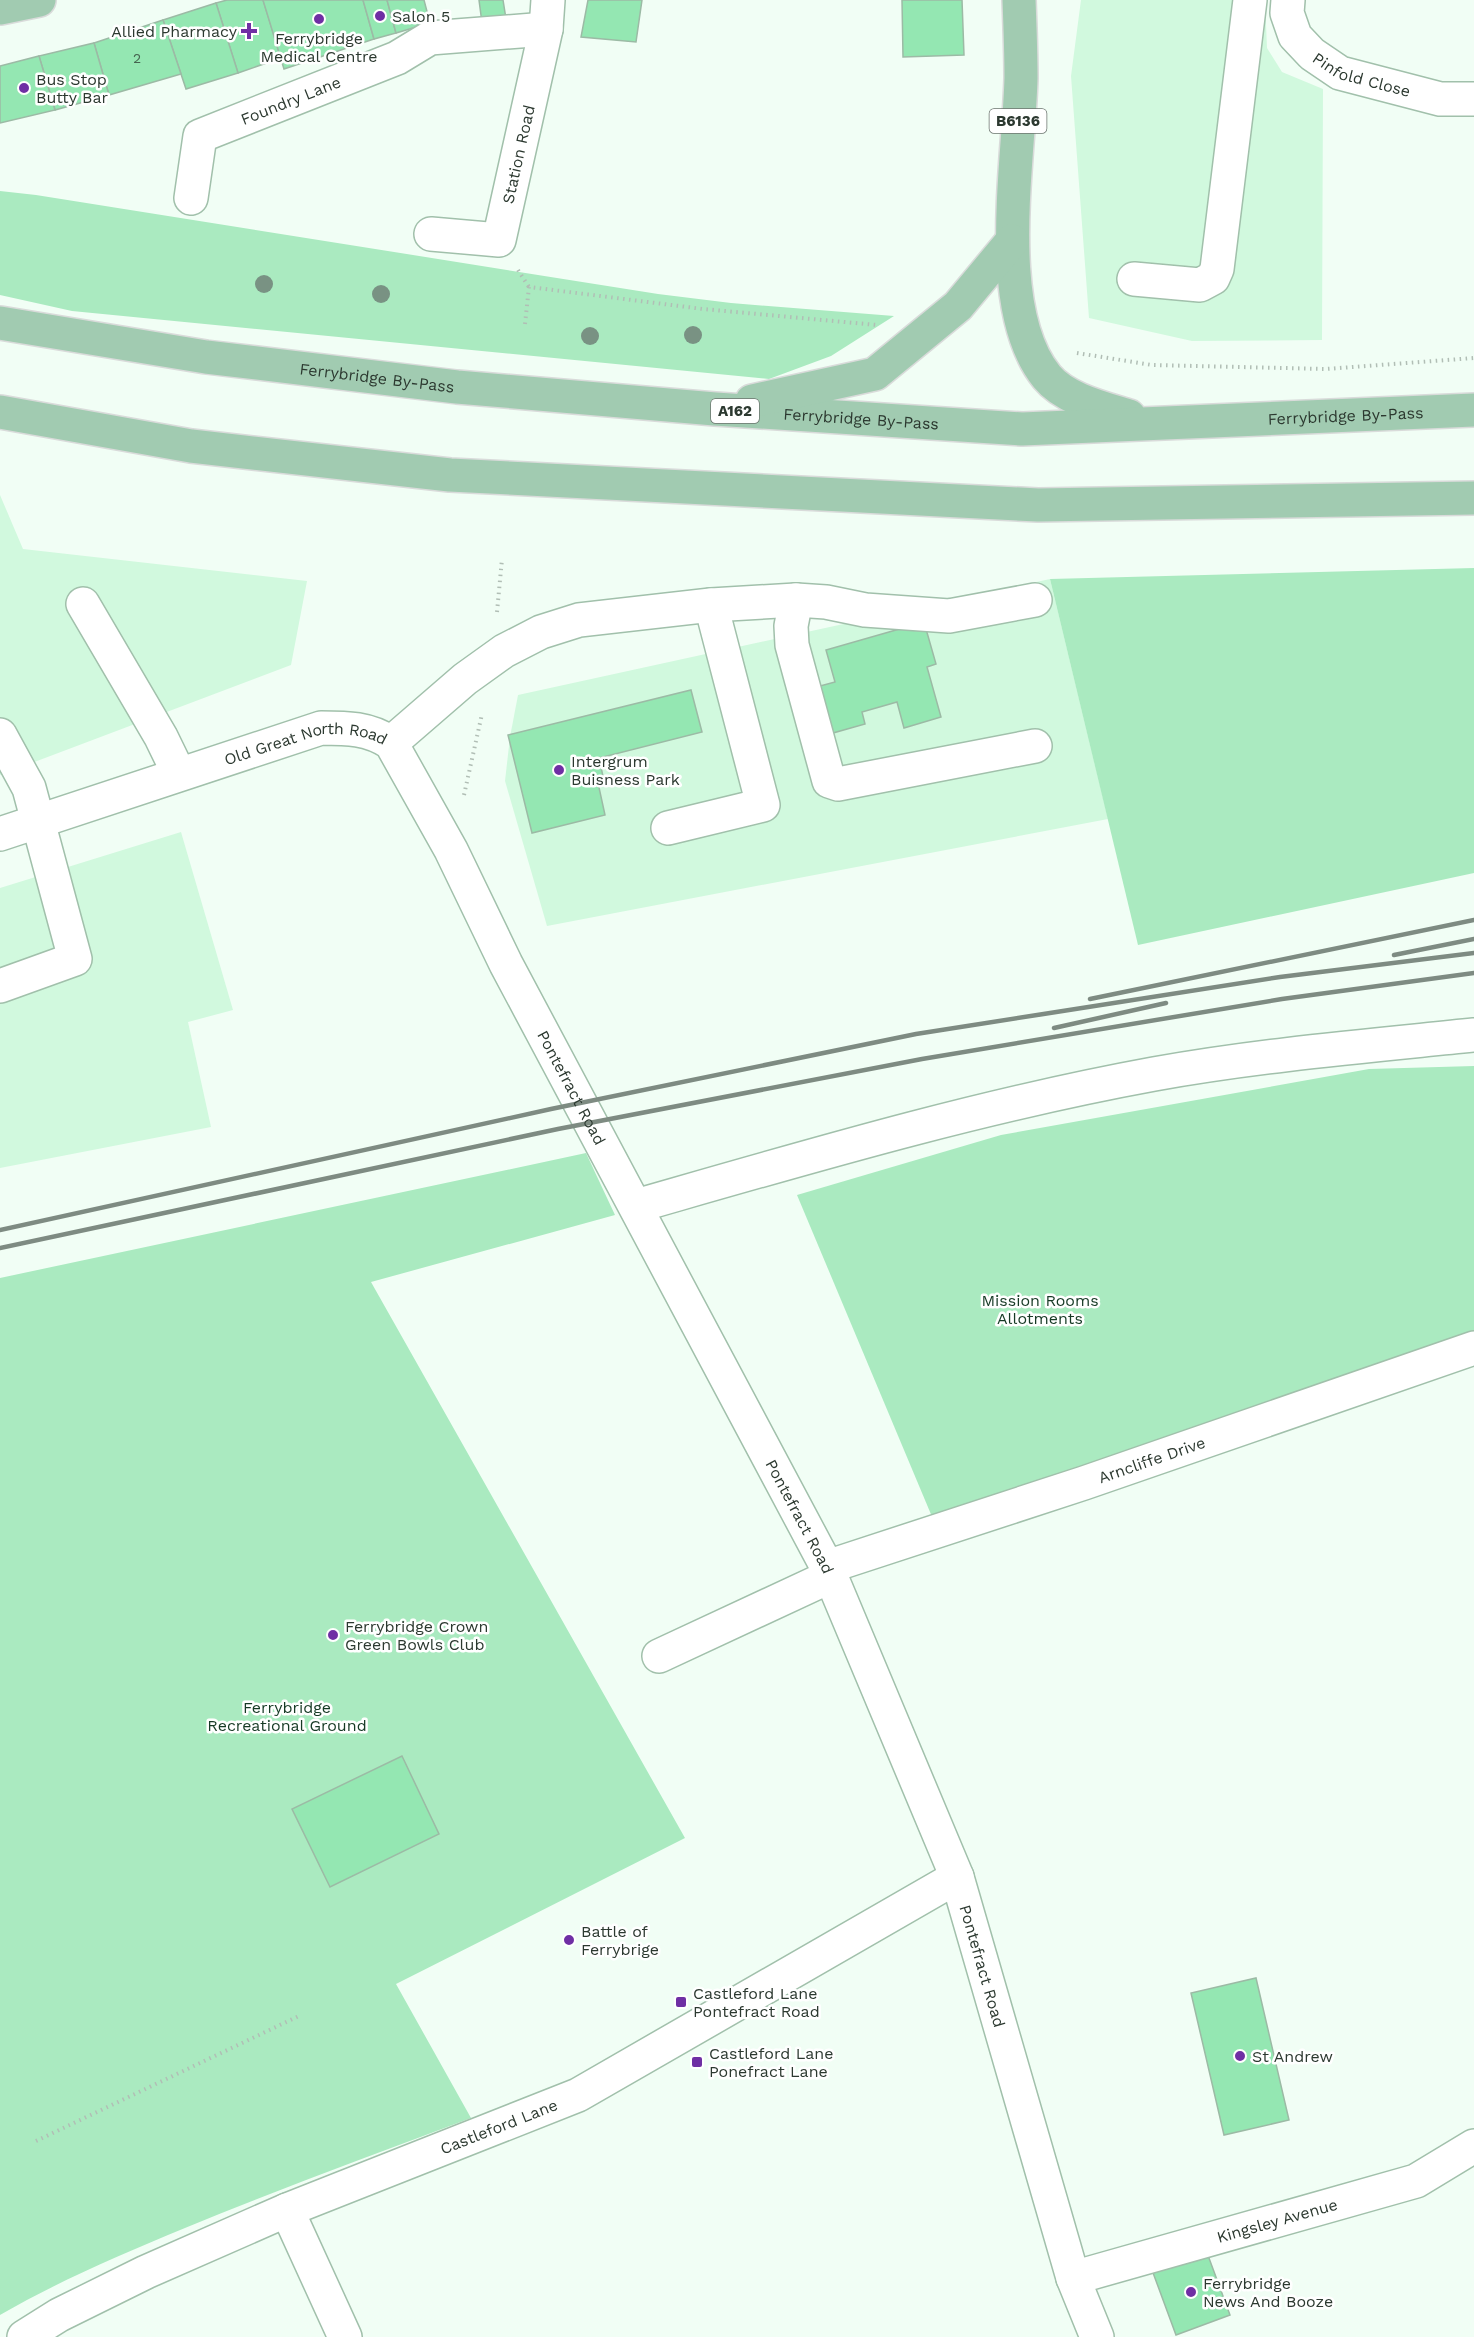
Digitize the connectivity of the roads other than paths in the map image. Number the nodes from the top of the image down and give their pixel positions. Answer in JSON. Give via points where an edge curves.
{"nodes":[{"id":1,"x":39,"y":0,"type":"edge"},
{"id":2,"x":1019,"y":0,"type":"edge"},
{"id":3,"x":1250,"y":0,"type":"edge"},
{"id":4,"x":1288,"y":0,"type":"edge"},
{"id":5,"x":0,"y":8,"type":"edge"},
{"id":6,"x":547,"y":14,"type":"edge"},
{"id":7,"x":1474,"y":99,"type":"edge"},
{"id":8,"x":191,"y":198,"type":"dead end"},
{"id":9,"x":431,"y":234,"type":"dead end"},
{"id":10,"x":1012,"y":241,"type":"junction"},
{"id":11,"x":1134,"y":279,"type":"dead end"},
{"id":12,"x":0,"y":323,"type":"edge"},
{"id":13,"x":715,"y":410,"type":"junction"},
{"id":14,"x":1474,"y":410,"type":"edge"},
{"id":15,"x":0,"y":412,"type":"edge"},
{"id":16,"x":1150,"y":423,"type":"junction"},
{"id":17,"x":1474,"y":498,"type":"edge"},
{"id":18,"x":796,"y":600,"type":"junction"},
{"id":19,"x":1035,"y":600,"type":"dead end"},
{"id":20,"x":83,"y":604,"type":"dead end"},
{"id":21,"x":711,"y":605,"type":"junction"},
{"id":22,"x":0,"y":735,"type":"edge"},
{"id":23,"x":391,"y":743,"type":"junction"},
{"id":24,"x":1035,"y":746,"type":"dead end"},
{"id":25,"x":178,"y":774,"type":"junction"},
{"id":26,"x":39,"y":821,"type":"junction"},
{"id":27,"x":668,"y":828,"type":"dead end"},
{"id":28,"x":0,"y":834,"type":"edge"},
{"id":29,"x":0,"y":986,"type":"edge"},
{"id":30,"x":1474,"y":1035,"type":"edge"},
{"id":31,"x":636,"y":1206,"type":"junction"},
{"id":32,"x":1474,"y":1348,"type":"edge"},
{"id":33,"x":829,"y":1572,"type":"junction"},
{"id":34,"x":659,"y":1656,"type":"dead end"},
{"id":35,"x":957,"y":1877,"type":"junction"},
{"id":36,"x":1474,"y":2146,"type":"edge"},
{"id":37,"x":287,"y":2210,"type":"junction"},
{"id":38,"x":1073,"y":2278,"type":"junction"},
{"id":39,"x":24,"y":2337,"type":"edge"},
{"id":40,"x":345,"y":2337,"type":"edge"},
{"id":41,"x":1097,"y":2337,"type":"edge"}],
"edges":[{"from":1,"to":5,"type":"main road"},
{"from":2,"to":10,"type":"main road","number":"B6136","via":[[1021,78]]},
{"from":3,"to":11,"type":"street","via":[[1217,269],[1213,278],[1200,285]]},
{"from":4,"to":7,"type":"street","name":"Pinfold Close","via":[[1287,13],[1295,36],[1312,54],[1340,72],[1440,99]]},
{"from":6,"to":8,"type":"street","name":"Foundry Lane","via":[[430,38],[397,58],[200,136]]},
{"from":6,"to":9,"type":"street","name":"Station Road","via":[[499,240]]},
{"from":10,"to":13,"type":"main road","via":[[958,306],[875,374]]},
{"from":10,"to":16,"type":"main road","via":[[1019,317],[1048,378],[1079,400]]},
{"from":12,"to":13,"type":"main road","name":"Ferrybridge By-Pass","number":"A162","via":[[206,357],[457,387]]},
{"from":13,"to":16,"type":"main road","name":"Ferrybridge By-Pass","number":"A162","via":[[1022,429]]},
{"from":14,"to":16,"type":"main road","name":"Ferrybridge By-Pass","number":"A162"},
{"from":15,"to":17,"type":"main road","via":[[191,446],[450,475],[1038,505]]},
{"from":18,"to":19,"type":"street","name":"Old Great North Road","via":[[949,616]]},
{"from":18,"to":21,"type":"street","name":"Old Great North Road"},
{"from":18,"to":24,"type":"street","via":[[792,645],[829,781],[838,784]]},
{"from":20,"to":25,"type":"street","via":[[161,737]]},
{"from":21,"to":23,"type":"street","name":"Old Great North Road","via":[[579,620],[541,632],[504,651],[465,679]]},
{"from":21,"to":27,"type":"street","via":[[763,805]]},
{"from":22,"to":26,"type":"street","via":[[29,788]]},
{"from":23,"to":25,"type":"street","name":"Old Great North Road","via":[[354,728],[321,728]]},
{"from":23,"to":31,"type":"street","name":"Pontefract Road"},
{"from":25,"to":26,"type":"street","name":"Old Great North Road"},
{"from":26,"to":28,"type":"street","name":"Old Great North Road"},
{"from":26,"to":29,"type":"street","via":[[75,959]]},
{"from":30,"to":31,"type":"street","via":[[1280,1055],[1154,1074],[955,1117]]},
{"from":31,"to":33,"type":"street","name":"Pontefract Road"},
{"from":32,"to":33,"type":"street","name":"Arncliffe Drive"},
{"from":33,"to":34,"type":"street","name":"Arncliffe Drive"},
{"from":33,"to":35,"type":"street","name":"Pontefract Road"},
{"from":35,"to":37,"type":"street","name":"Castleford Lane","via":[[578,2095]]},
{"from":35,"to":38,"type":"street","name":"Pontefract Road"},
{"from":36,"to":38,"type":"street","name":"Kingsley Avenue","via":[[1416,2181]]},
{"from":37,"to":39,"type":"street","name":"Castleford Lane","via":[[146,2272]]},
{"from":37,"to":40,"type":"street"},
{"from":38,"to":41,"type":"street","name":"Pontefract Road"}]}
